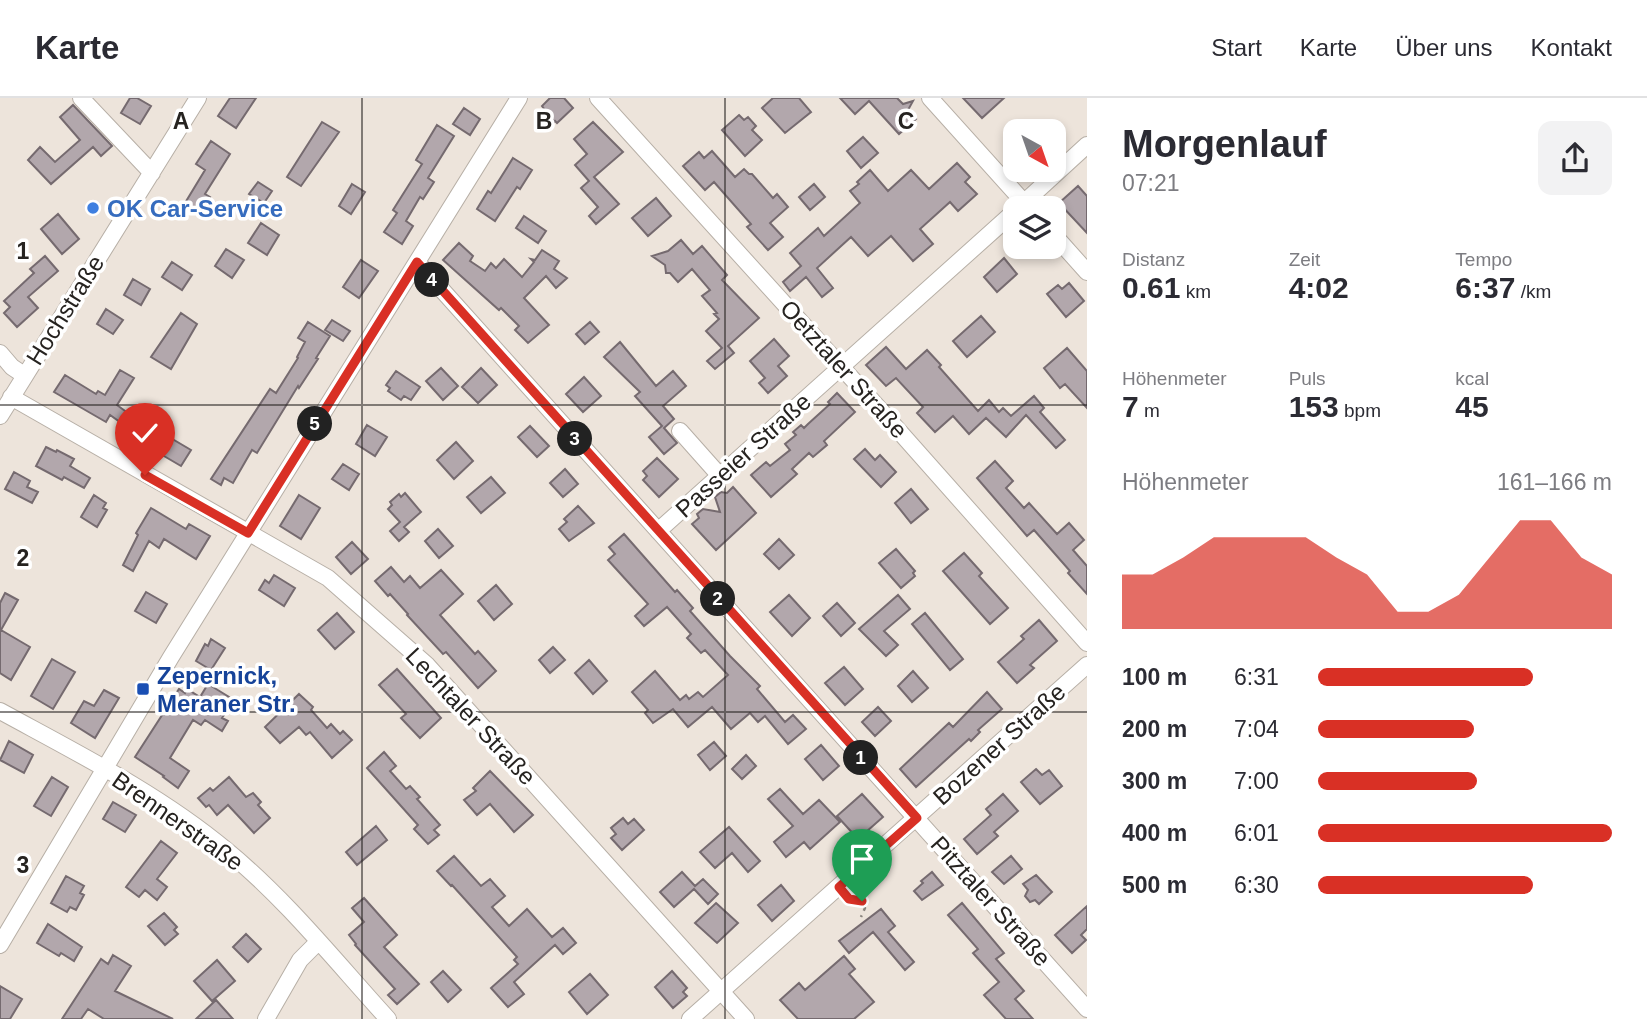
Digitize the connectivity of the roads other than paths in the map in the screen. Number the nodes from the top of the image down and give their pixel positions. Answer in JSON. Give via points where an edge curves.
{"nodes":[{"id":1,"x":81,"y":98,"type":"edge"},
{"id":2,"x":198,"y":98,"type":"edge"},
{"id":3,"x":519,"y":98,"type":"edge"},
{"id":4,"x":598,"y":98,"type":"edge"},
{"id":5,"x":930,"y":98,"type":"edge"},
{"id":6,"x":1087,"y":145,"type":"edge"},
{"id":7,"x":152,"y":173,"type":"junction"},
{"id":8,"x":1012,"y":196,"type":"edge"},
{"id":9,"x":1033,"y":196,"type":"edge"},
{"id":10,"x":1003,"y":223,"type":"edge"},
{"id":11,"x":1066,"y":248,"type":"edge"},
{"id":12,"x":417,"y":262,"type":"junction"},
{"id":13,"x":1087,"y":272,"type":"edge"},
{"id":14,"x":0,"y":353,"type":"edge"},
{"id":15,"x":841,"y":366,"type":"junction"},
{"id":16,"x":24,"y":374,"type":"junction"},
{"id":17,"x":11,"y":397,"type":"junction"},
{"id":18,"x":0,"y":416,"type":"edge"},
{"id":19,"x":680,"y":431,"type":"dead end"},
{"id":20,"x":720,"y":476,"type":"junction"},
{"id":21,"x":658,"y":531,"type":"junction"},
{"id":22,"x":248,"y":533,"type":"junction"},
{"id":23,"x":1087,"y":643,"type":"edge"},
{"id":24,"x":1087,"y":664,"type":"edge"},
{"id":25,"x":1,"y":712,"type":"edge"},
{"id":26,"x":104,"y":770,"type":"junction"},
{"id":27,"x":917,"y":818,"type":"junction"},
{"id":28,"x":318,"y":943,"type":"junction"},
{"id":29,"x":0,"y":945,"type":"edge"},
{"id":30,"x":721,"y":991,"type":"junction"},
{"id":31,"x":1087,"y":1009,"type":"edge"},
{"id":32,"x":266,"y":1019,"type":"edge"},
{"id":33,"x":388,"y":1019,"type":"edge"},
{"id":34,"x":690,"y":1019,"type":"edge"},
{"id":35,"x":746,"y":1019,"type":"edge"}],
"edges":[{"from":1,"to":7,"type":"street"},
{"from":2,"to":7,"type":"street","name":"Hochstraße"},
{"from":3,"to":12,"type":"street"},
{"from":4,"to":15,"type":"street","name":"Oetztaler Straße"},
{"from":5,"to":8,"type":"street"},
{"from":6,"to":9,"type":"street","name":"Passeier Straße"},
{"from":7,"to":16,"type":"street","name":"Hochstraße"},
{"from":10,"to":15,"type":"street","name":"Passeier Straße"},
{"from":11,"to":13,"type":"street"},
{"from":12,"to":21,"type":"street","name":"Pitztaler Straße"},
{"from":12,"to":22,"type":"street"},
{"from":14,"to":16,"type":"street"},
{"from":15,"to":20,"type":"street","name":"Passeier Straße"},
{"from":15,"to":23,"type":"street","name":"Oetztaler Straße"},
{"from":16,"to":17,"type":"street","name":"Hochstraße"},
{"from":17,"to":18,"type":"street","name":"Hochstraße"},
{"from":17,"to":22,"type":"street","name":"Lechtaler Straße"},
{"from":19,"to":20,"type":"street"},
{"from":20,"to":21,"type":"street","name":"Passeier Straße"},
{"from":21,"to":27,"type":"street","name":"Pitztaler Straße"},
{"from":22,"to":26,"type":"street"},
{"from":22,"to":30,"type":"street","name":"Lechtaler Straße","via":[[328,578],[427,665]]},
{"from":24,"to":27,"type":"street","name":"Bozener Straße"},
{"from":25,"to":26,"type":"street","name":"Brennerstraße"},
{"from":26,"to":28,"type":"street","name":"Brennerstraße","via":[[227,851]]},
{"from":26,"to":29,"type":"street"},
{"from":27,"to":30,"type":"street","name":"Bozener Straße"},
{"from":27,"to":31,"type":"street","name":"Pitztaler Straße"},
{"from":28,"to":32,"type":"street","via":[[300,960]]},
{"from":28,"to":33,"type":"street","name":"Brennerstraße"},
{"from":30,"to":34,"type":"street","name":"Bozener Straße"},
{"from":30,"to":35,"type":"street","name":"Lechtaler Straße"}]}
